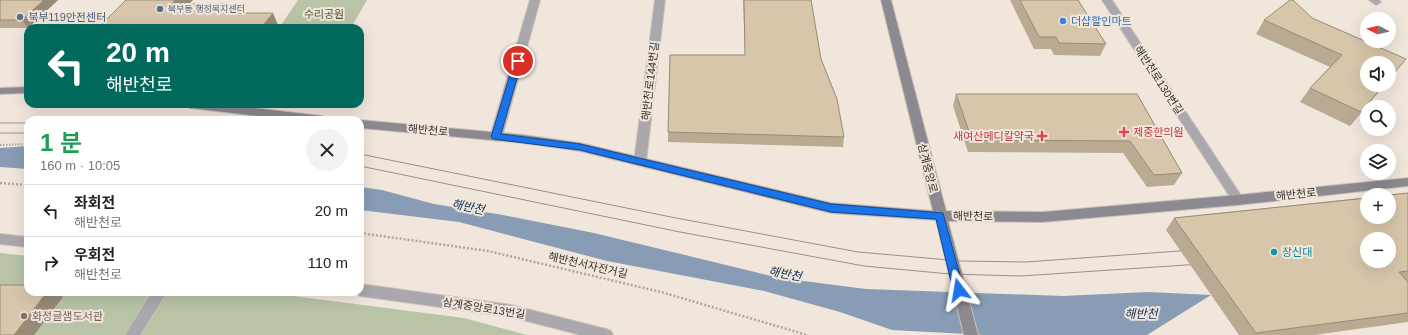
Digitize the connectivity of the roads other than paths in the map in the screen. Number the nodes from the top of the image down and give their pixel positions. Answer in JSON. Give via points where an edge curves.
{"nodes":[{"id":1,"x":536,"y":0,"type":"edge"},
{"id":2,"x":660,"y":0,"type":"edge"},
{"id":3,"x":886,"y":0,"type":"edge"},
{"id":4,"x":1107,"y":0,"type":"edge"},
{"id":5,"x":24,"y":90,"type":"edge"},
{"id":6,"x":0,"y":91,"type":"edge"},
{"id":7,"x":223,"y":108,"type":"edge"},
{"id":8,"x":289,"y":116,"type":"edge"},
{"id":9,"x":364,"y":124,"type":"edge"},
{"id":10,"x":496,"y":137,"type":"junction"},
{"id":11,"x":640,"y":162,"type":"junction"},
{"id":12,"x":1408,"y":182,"type":"edge"},
{"id":13,"x":1238,"y":200,"type":"junction"},
{"id":14,"x":940,"y":216,"type":"junction"},
{"id":15,"x":0,"y":239,"type":"edge"},
{"id":16,"x":24,"y":242,"type":"edge"},
{"id":17,"x":364,"y":291,"type":"edge"},
{"id":18,"x":157,"y":296,"type":"edge"},
{"id":19,"x":132,"y":335,"type":"edge"},
{"id":20,"x":606,"y":335,"type":"edge"},
{"id":21,"x":971,"y":335,"type":"edge"}],
"edges":[{"from":1,"to":10,"type":"street"},
{"from":2,"to":11,"type":"street","name":"해반천로144번길"},
{"from":3,"to":14,"type":"street","name":"삼계중앙로"},
{"from":4,"to":13,"type":"street","name":"해반천로130번길"},
{"from":5,"to":6,"type":"street"},
{"from":7,"to":8,"type":"street"},
{"from":9,"to":10,"type":"street","name":"해반천로"},
{"from":10,"to":11,"type":"street","name":"해반천로","via":[[580,147]]},
{"from":11,"to":14,"type":"street","name":"해반천로","via":[[831,208]]},
{"from":12,"to":13,"type":"street","name":"해반천로"},
{"from":13,"to":14,"type":"street","name":"해반천로","via":[[1043,217]]},
{"from":14,"to":21,"type":"street","name":"삼계중앙로"},
{"from":15,"to":16,"type":"street"},
{"from":17,"to":20,"type":"street","name":"삼계중앙로13번길","via":[[511,311]]},
{"from":18,"to":19,"type":"street"}]}
